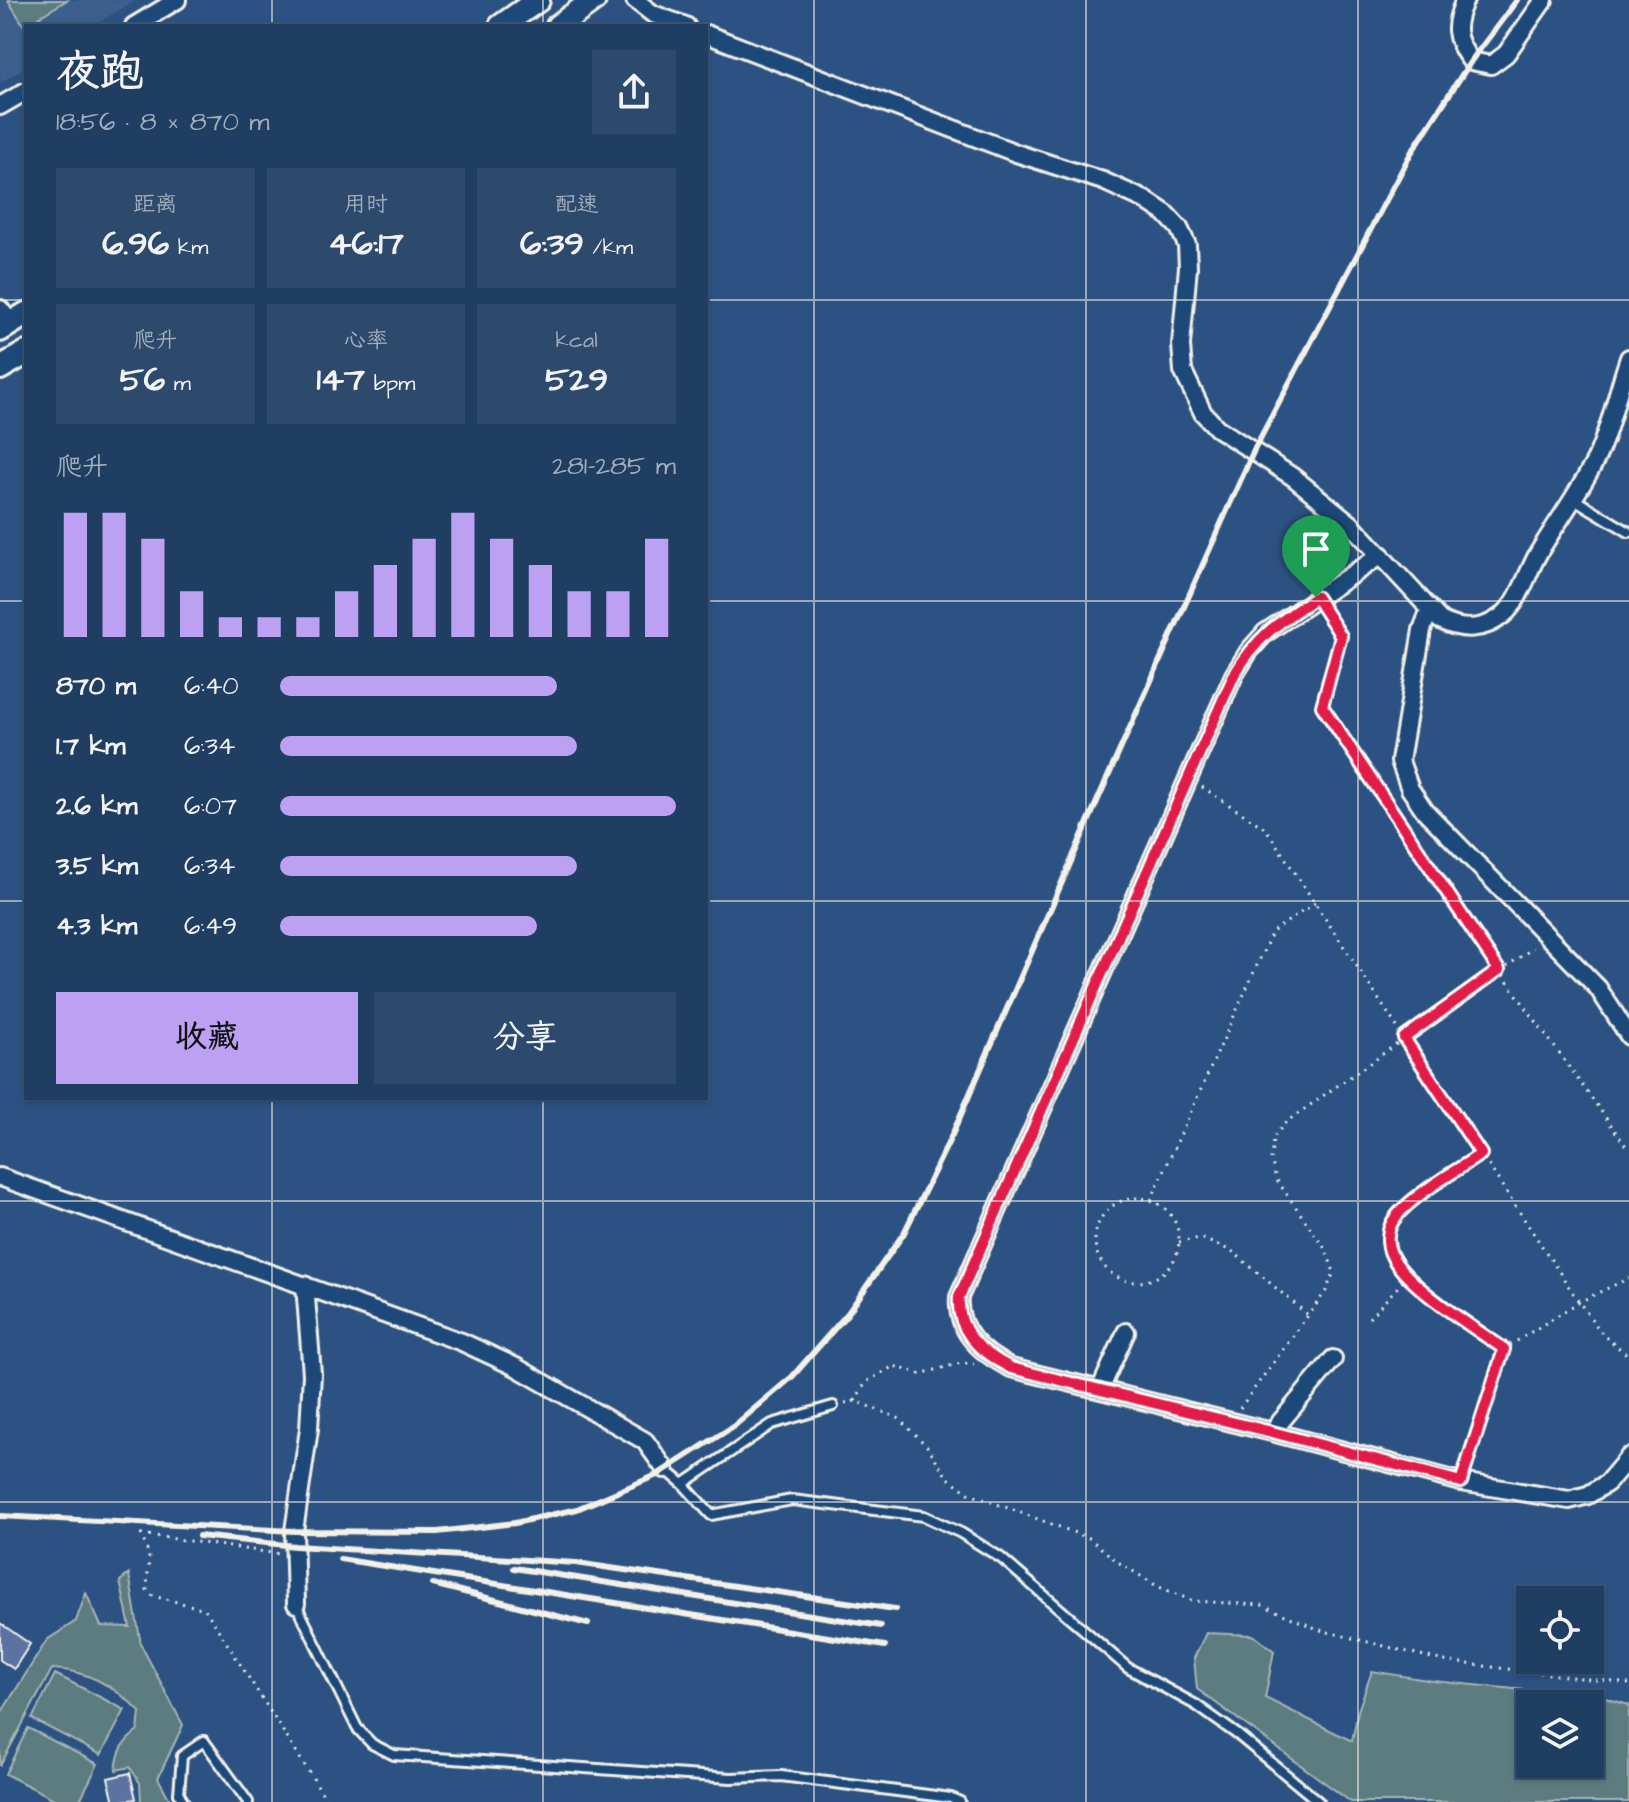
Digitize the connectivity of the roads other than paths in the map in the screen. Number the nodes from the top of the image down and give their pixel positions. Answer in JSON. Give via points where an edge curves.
{"nodes":[{"id":1,"x":177,"y":0,"type":"edge"},
{"id":2,"x":538,"y":0,"type":"edge"},
{"id":3,"x":594,"y":0,"type":"edge"},
{"id":4,"x":635,"y":0,"type":"edge"},
{"id":5,"x":1465,"y":0,"type":"edge"},
{"id":6,"x":1544,"y":0,"type":"edge"},
{"id":7,"x":137,"y":24,"type":"edge"},
{"id":8,"x":504,"y":24,"type":"edge"},
{"id":9,"x":561,"y":24,"type":"edge"},
{"id":10,"x":680,"y":24,"type":"edge"},
{"id":11,"x":708,"y":35,"type":"edge"},
{"id":12,"x":24,"y":92,"type":"edge"},
{"id":13,"x":0,"y":106,"type":"edge"},
{"id":14,"x":24,"y":354,"type":"edge"},
{"id":15,"x":1629,"y":358,"type":"edge"},
{"id":16,"x":0,"y":368,"type":"edge"},
{"id":17,"x":1574,"y":499,"type":"junction"},
{"id":18,"x":1629,"y":532,"type":"edge"},
{"id":19,"x":1381,"y":555,"type":"junction"},
{"id":20,"x":1430,"y":609,"type":"junction"},
{"id":21,"x":1629,"y":1036,"type":"edge"},
{"id":22,"x":0,"y":1177,"type":"edge"},
{"id":23,"x":305,"y":1285,"type":"junction"},
{"id":24,"x":1126,"y":1332,"type":"dead end"},
{"id":25,"x":1333,"y":1359,"type":"dead end"},
{"id":26,"x":1100,"y":1390,"type":"junction"},
{"id":27,"x":833,"y":1406,"type":"road end"},
{"id":28,"x":1272,"y":1432,"type":"junction"},
{"id":29,"x":1629,"y":1457,"type":"edge"},
{"id":30,"x":665,"y":1469,"type":"joint"},
{"id":31,"x":683,"y":1484,"type":"junction"},
{"id":32,"x":296,"y":1604,"type":"joint"},
{"id":33,"x":184,"y":1802,"type":"edge"},
{"id":34,"x":248,"y":1802,"type":"edge"},
{"id":35,"x":960,"y":1802,"type":"edge"},
{"id":36,"x":1319,"y":1802,"type":"edge"}],
"edges":[{"from":1,"to":7,"type":"street"},
{"from":2,"to":8,"type":"main road"},
{"from":3,"to":9,"type":"main road"},
{"from":4,"to":10,"type":"street"},
{"from":5,"to":6,"type":"street","via":[[1455,21],[1461,48],[1471,61],[1491,65],[1506,54]]},
{"from":11,"to":19,"type":"street","via":[[1103,181],[1165,213],[1187,245],[1183,371],[1203,413],[1293,477]]},
{"from":12,"to":13,"type":"street"},
{"from":14,"to":16,"type":"main road"},
{"from":15,"to":17,"type":"street","via":[[1596,459]]},
{"from":17,"to":18,"type":"lane"},
{"from":17,"to":20,"type":"street","via":[[1504,615],[1482,627],[1467,628],[1451,626]]},
{"from":19,"to":20,"type":"street"},
{"from":19,"to":26,"type":"street","via":[[1265,633],[1234,675],[959,1297],[957,1314],[987,1356],[1011,1368]]},
{"from":20,"to":21,"type":"street","via":[[1400,761],[1410,789],[1425,811],[1598,988]]},
{"from":22,"to":23,"type":"street"},
{"from":23,"to":30,"type":"street","via":[[516,1367],[645,1441]]},
{"from":23,"to":32,"type":"street","via":[[311,1388],[294,1531]]},
{"from":24,"to":26,"type":"street"},
{"from":25,"to":28,"type":"street"},
{"from":26,"to":28,"type":"street"},
{"from":27,"to":31,"type":"lane","via":[[772,1424]]},
{"from":28,"to":29,"type":"street","via":[[1461,1482],[1569,1500],[1607,1483]]},
{"from":30,"to":31,"type":"lane"},
{"from":31,"to":36,"type":"lane","via":[[711,1515],[792,1500],[924,1516],[961,1533],[1001,1558],[1128,1668],[1196,1705]]},
{"from":32,"to":35,"type":"lane","via":[[357,1728],[372,1744],[394,1755],[731,1778],[781,1776]]},
{"from":33,"to":34,"type":"lane","via":[[179,1794],[182,1756],[204,1741]]}]}
